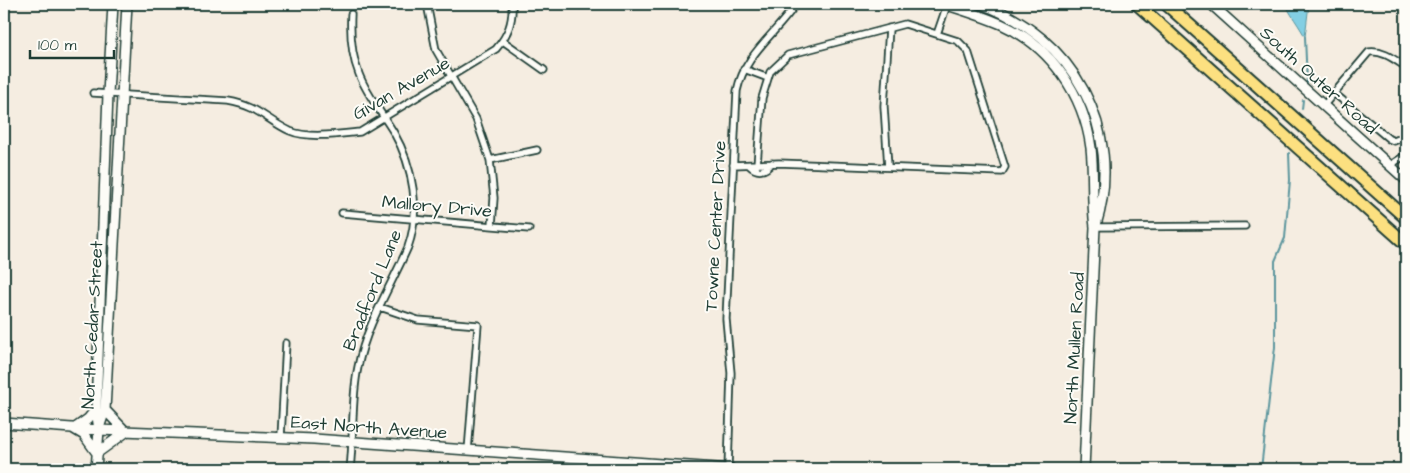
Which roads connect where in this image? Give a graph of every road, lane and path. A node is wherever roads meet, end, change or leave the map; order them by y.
1 (113, 4) edge
2 (126, 4) edge
3 (427, 4) edge
4 (512, 4) edge
5 (796, 4) edge
6 (946, 4) edge
7 (981, 4) edge
8 (1137, 4) edge
9 (1166, 4) edge
10 (1211, 4) edge
11 (351, 14) dead end
12 (889, 28) junction
13 (937, 34) junction
14 (503, 41) junction
15 (1406, 67) edge
16 (744, 69) junction
17 (544, 70) dead end
18 (451, 78) junction
19 (768, 78) junction
20 (1334, 92) junction
21 (93, 93) dead end
22 (108, 94) junction
23 (121, 95) junction
24 (1324, 105) junction
25 (384, 118) junction
26 (1406, 136) edge
27 (537, 150) dead end
28 (1406, 155) edge
29 (490, 160) junction
30 (772, 163) junction
31 (733, 165) junction
32 (749, 165) junction
33 (757, 165) junction
34 (888, 167) junction
35 (1392, 167) junction
36 (1406, 180) edge
37 (1340, 185) junction
38 (342, 213) dead end
39 (1406, 218) edge
40 (414, 219) junction
41 (492, 226) junction
42 (1245, 226) dead end
43 (1095, 227) junction
44 (529, 229) dead end
45 (1406, 244) edge
46 (1406, 249) edge
47 (380, 307) junction
48 (286, 343) dead end
49 (100, 410) junction
50 (4, 423) edge
51 (74, 428) junction
52 (99, 430) junction
53 (126, 432) junction
54 (281, 437) junction
55 (351, 442) junction
56 (468, 451) junction
57 (97, 453) junction
58 (586, 459) junction
59 (96, 469) edge
60 (350, 469) edge
61 (587, 469) edge
62 (729, 469) edge
63 (1084, 469) edge

1 - 22 main road, North Cedar Street
2 - 23 main road, North Cedar Street
3 - 18 street
4 - 14 street
5 - 16 street, Towne Center Drive
6 - 13 street
6 - 43 main road
7 - 43 main road
8 - 37 highway
9 - 39 highway
10 - 24 main road, South Outer Road
11 - 25 street, Bradford Lane
12 - 13 street
12 - 19 street
12 - 34 street
13 - 34 street
14 - 17 street
14 - 18 street, Givan Avenue
15 - 20 street
16 - 19 street
16 - 31 street, Towne Center Drive
18 - 25 street, Givan Avenue
18 - 29 street
19 - 33 street
20 - 24 street
20 - 26 street
21 - 22 street, Givan Avenue
22 - 23 street, Givan Avenue
22 - 49 main road, North Cedar Street
23 - 25 street, Givan Avenue
23 - 49 main road, North Cedar Street
24 - 35 main road, South Outer Road
25 - 40 street, Bradford Lane
27 - 29 street
28 - 35 street
29 - 41 street
30 - 32 street
30 - 33 street
30 - 34 street
31 - 32 street
31 - 62 street, Towne Center Drive
32 - 33 street
35 - 36 main road, South Outer Road
37 - 45 highway
37 - 46 highway
38 - 40 street, Mallory Drive
40 - 41 street, Mallory Drive
40 - 47 street, Bradford Lane
41 - 44 street, Mallory Drive
42 - 43 street
43 - 63 main road, North Mullen Road
47 - 55 street, Bradford Lane
47 - 56 street
48 - 54 street
49 - 51 main road
49 - 52 main road, North Cedar Street
49 - 53 main road
50 - 51 main road, East North Avenue
51 - 52 main road, East North Avenue
51 - 57 main road
52 - 53 main road, East North Avenue
52 - 57 main road, North Cedar Street
53 - 54 main road, East North Avenue
53 - 57 main road
54 - 55 main road, East North Avenue
55 - 56 main road, East North Avenue
55 - 60 street, Bradford Lane
56 - 58 main road, East North Avenue
57 - 59 main road, North Cedar Street
58 - 61 street
58 - 62 main road, East North Avenue

